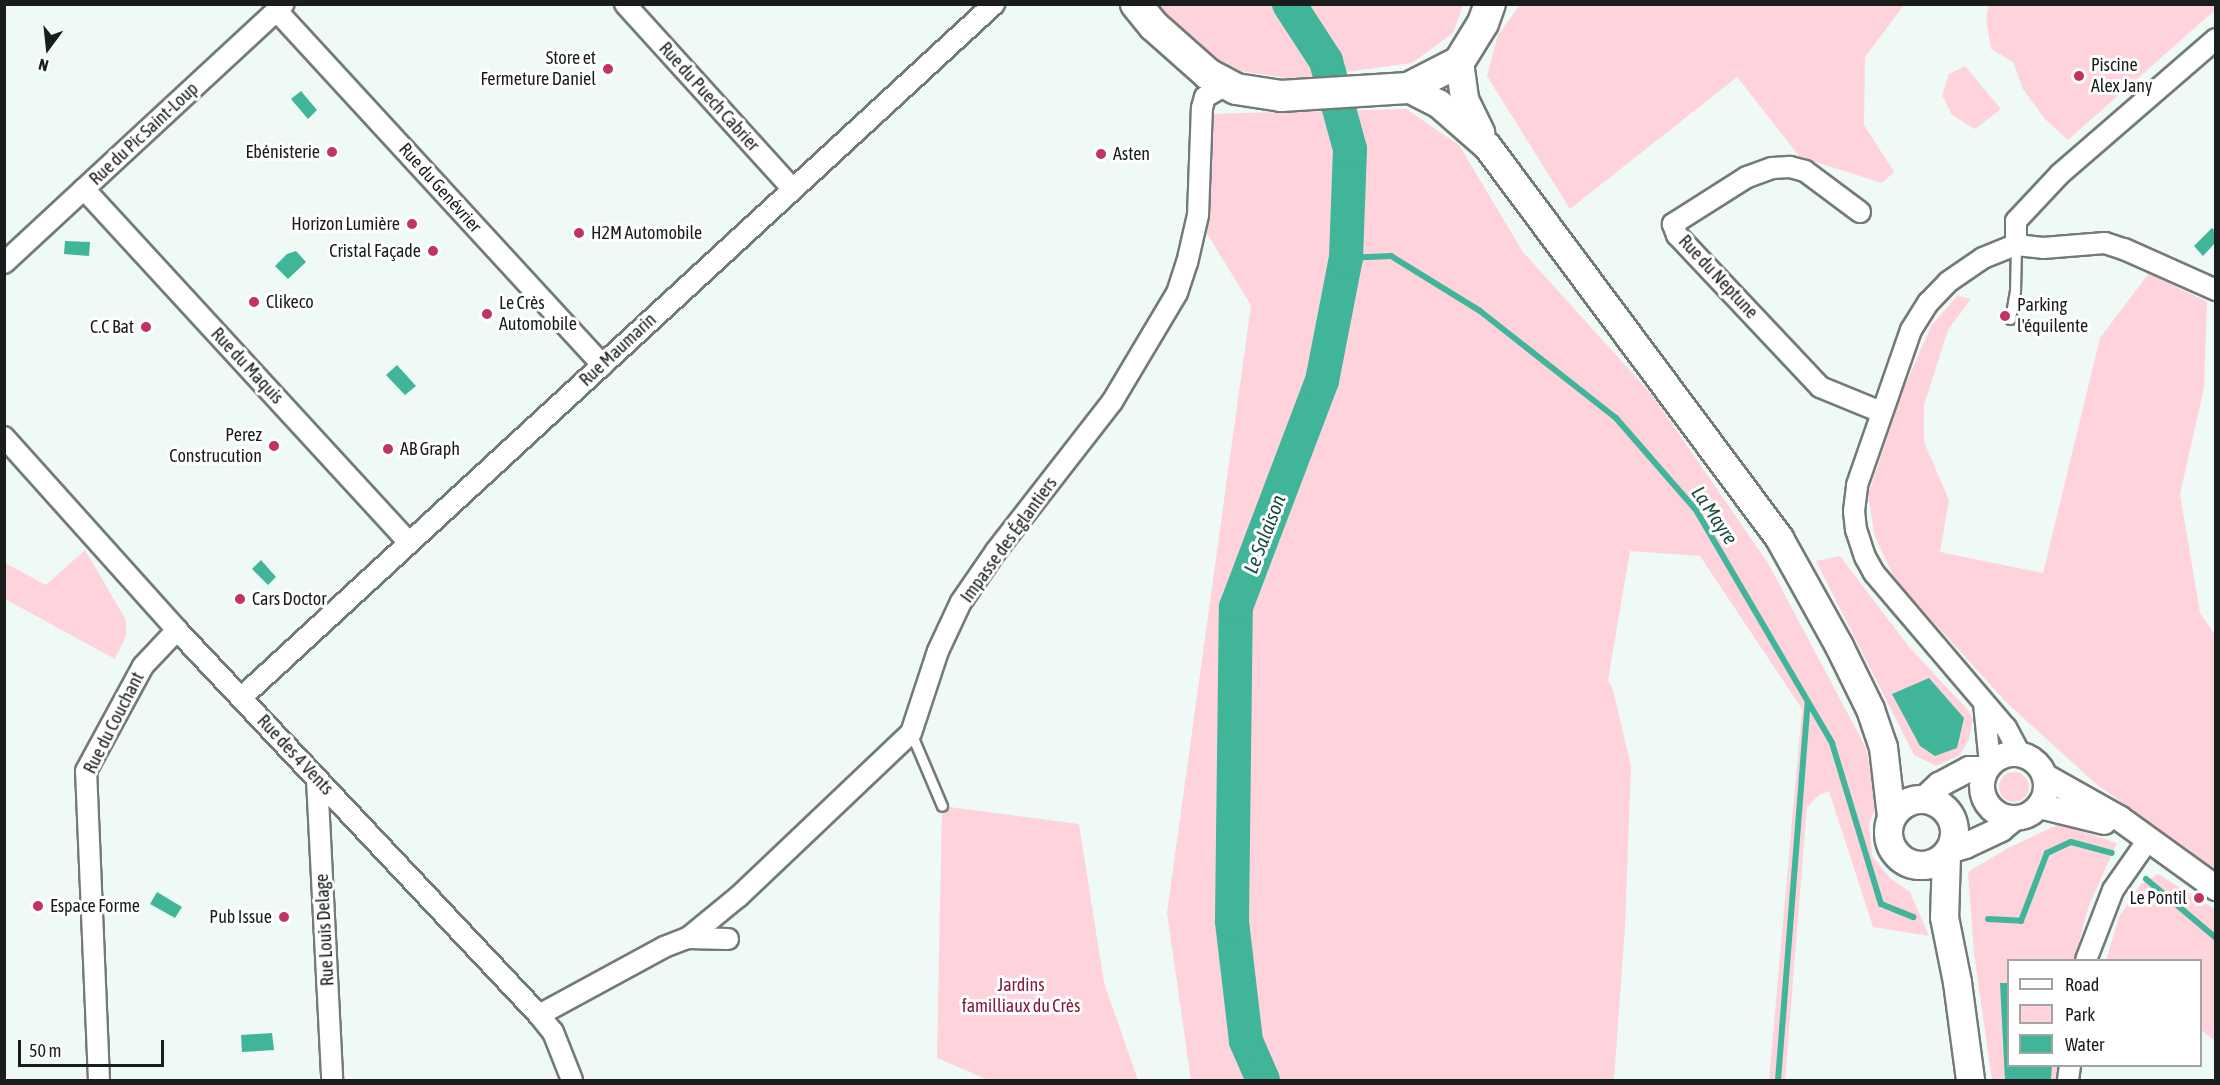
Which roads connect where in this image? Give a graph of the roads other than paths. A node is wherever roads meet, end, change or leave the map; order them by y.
1 (625, 4) edge
2 (994, 4) edge
3 (1136, 4) edge
4 (1490, 4) edge
5 (281, 8) edge
6 (2216, 39) edge
7 (1459, 62) junction
8 (1221, 83) junction
9 (1399, 89) junction
10 (1487, 146) junction
11 (84, 189) junction
12 (793, 189) junction
13 (1860, 212) dead end
14 (2016, 245) junction
15 (4, 262) edge
16 (2216, 290) edge
17 (2010, 319) dead end
18 (602, 365) junction
19 (1881, 412) junction
20 (4, 438) edge
21 (409, 542) junction
22 (177, 630) junction
23 (242, 697) junction
24 (1984, 703) junction
25 (912, 733) junction
26 (1883, 747) junction
27 (2020, 754) junction
28 (1988, 767) junction
29 (2046, 777) junction
30 (317, 778) junction
31 (1922, 798) junction
32 (942, 806) dead end
33 (2040, 806) junction
34 (1891, 816) junction
35 (2013, 819) junction
36 (2148, 840) junction
37 (1947, 853) junction
38 (1912, 864) junction
39 (2216, 888) edge
40 (1944, 917) junction
41 (688, 938) junction
42 (728, 939) dead end
43 (2086, 959) edge
44 (539, 1015) junction
45 (99, 1080) edge
46 (332, 1080) edge
47 (572, 1080) edge
48 (1970, 1080) edge

1 - 12 street, Rue du Puech Cabrier
2 - 12 street, Rue Maumarin
3 - 8 main road
4 - 7 main road
5 - 11 street, Rue du Pic Saint-Loup
5 - 18 street, Rue du Genévrier
6 - 14 street
7 - 9 main road
7 - 10 main road
8 - 9 main road
8 - 25 street, Impasse des Églantiers
9 - 10 main road
10 - 26 main road
11 - 15 street, Rue du Pic Saint-Loup
11 - 21 street, Rue du Maquis
12 - 18 street, Rue Maumarin
13 - 19 street, Rue du Neptune
14 - 16 street
14 - 17 lane
14 - 19 street
18 - 21 street, Rue Maumarin
19 - 24 street
20 - 22 street, Rue des 4 Vents
21 - 23 street, Rue Maumarin
22 - 23 street, Rue des 4 Vents
22 - 45 street, Rue du Couchant
23 - 30 street, Rue des 4 Vents
24 - 27 street
24 - 28 street
25 - 32 lane
25 - 41 street, Impasse des Églantiers
26 - 31 main road
26 - 34 main road
27 - 28 street
27 - 29 street
28 - 31 street
28 - 35 street
29 - 33 street
29 - 36 street
30 - 44 street, Rue des 4 Vents
30 - 46 street, Rue Louis Delage
31 - 34 main road
31 - 37 main road
33 - 35 street
33 - 36 street
34 - 38 main road
35 - 37 street
36 - 39 street
36 - 43 street
37 - 38 main road
37 - 40 main road
38 - 40 main road
40 - 48 main road
41 - 42 street, Impasse des Églantiers
41 - 44 street, Impasse des Églantiers
44 - 47 street, Rue des 4 Vents

